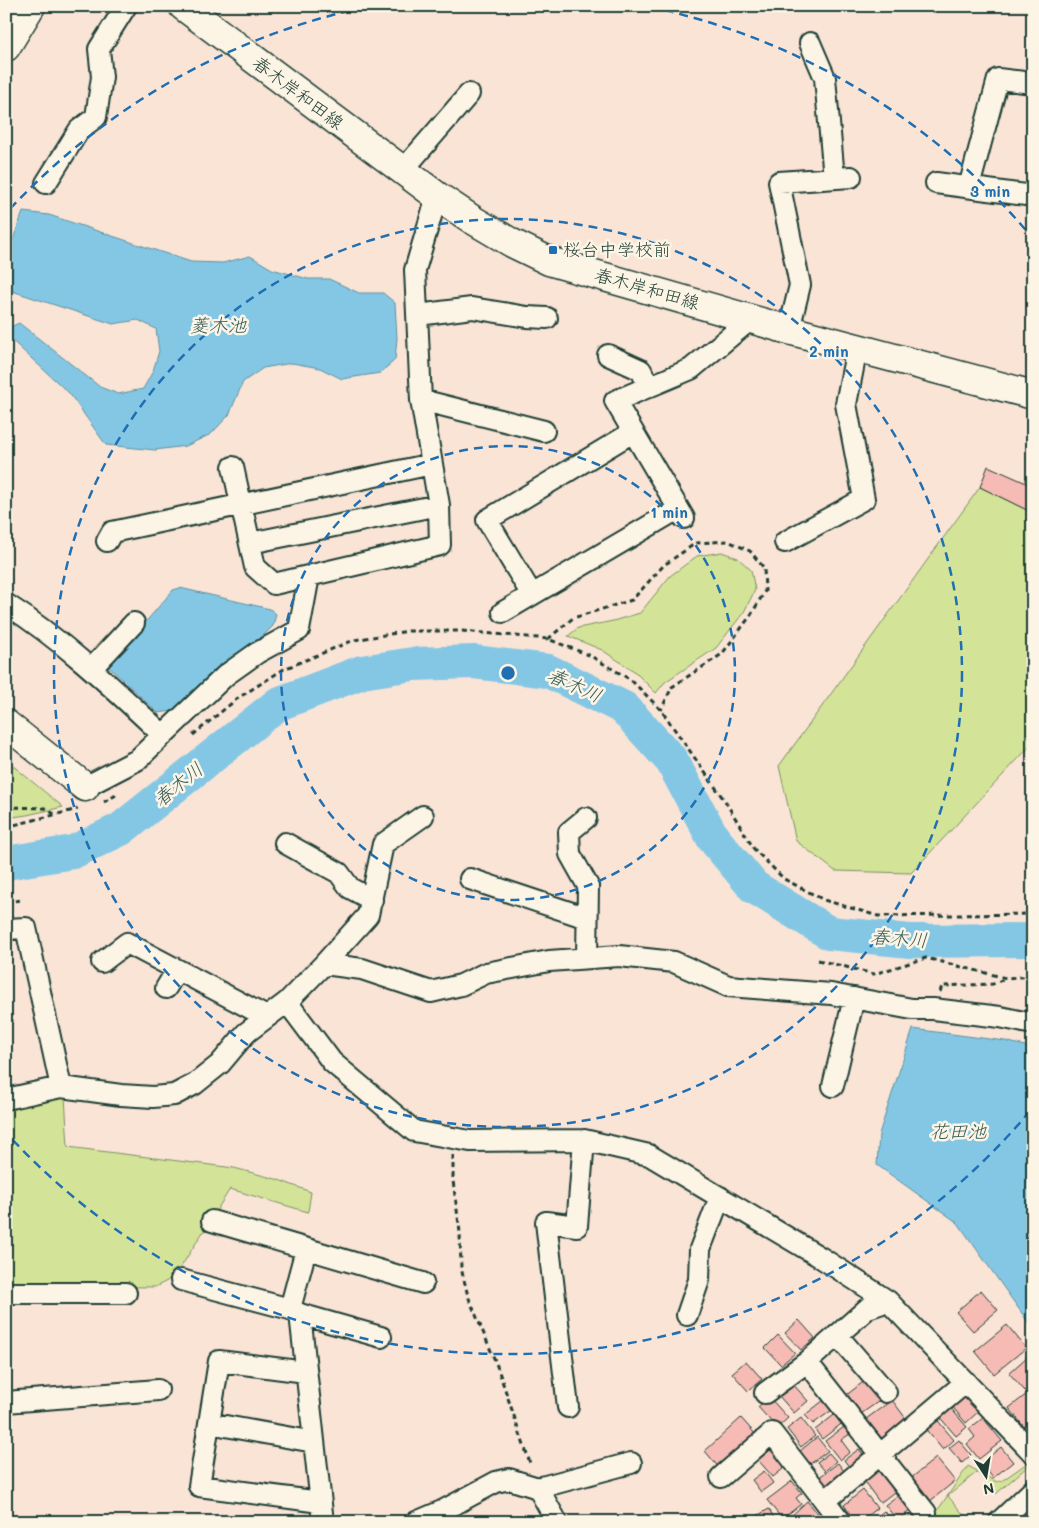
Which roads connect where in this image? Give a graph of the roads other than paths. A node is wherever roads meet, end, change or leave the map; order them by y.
1 (31, 6) edge
2 (126, 6) edge
3 (182, 6) edge
4 (810, 42) dead end
5 (6, 47) edge
6 (1033, 83) edge
7 (469, 94) dead end
8 (403, 170) junction
9 (46, 183) dead end
10 (936, 183) dead end
11 (969, 187) junction
12 (437, 196) junction
13 (1033, 196) edge
14 (418, 314) junction
15 (547, 318) dead end
16 (751, 319) junction
17 (789, 330) junction
18 (857, 348) junction
19 (608, 355) dead end
20 (649, 387) junction
21 (1033, 395) edge
22 (421, 400) junction
23 (544, 431) dead end
24 (633, 432) junction
25 (432, 464) junction
26 (233, 467) dead end
27 (241, 505) junction
28 (439, 505) junction
29 (106, 541) dead end
30 (785, 542) dead end
31 (250, 543) junction
32 (309, 576) junction
33 (532, 595) junction
34 (6, 604) edge
35 (503, 612) dead end
36 (134, 623) dead end
37 (92, 668) junction
38 (6, 724) edge
39 (163, 735) junction
40 (85, 787) joint
41 (423, 816) dead end
42 (586, 818) dead end
43 (285, 843) dead end
44 (470, 879) dead end
45 (372, 900) junction
46 (587, 918) junction
47 (6, 929) edge
48 (587, 958) junction
49 (102, 962) dead end
50 (324, 964) junction
51 (177, 970) junction
52 (166, 988) dead end
53 (854, 998) junction
54 (287, 1002) junction
55 (267, 1017) junction
56 (1033, 1024) edge
57 (834, 1086) dead end
58 (61, 1087) junction
59 (6, 1099) edge
60 (584, 1140) junction
61 (720, 1197) junction
62 (212, 1221) dead end
63 (306, 1249) junction
64 (181, 1280) dead end
65 (423, 1283) dead end
66 (6, 1293) edge
67 (126, 1293) dead end
68 (888, 1301) junction
69 (295, 1312) junction
70 (687, 1315) dead end
71 (837, 1335) junction
72 (381, 1337) dead end
73 (807, 1362) junction
74 (306, 1372) junction
75 (966, 1382) junction
76 (158, 1390) dead end
77 (765, 1392) dead end
78 (886, 1392) dead end
79 (6, 1402) edge
80 (568, 1407) dead end
81 (210, 1423) junction
82 (314, 1442) junction
83 (1033, 1453) edge
84 (880, 1455) junction
85 (631, 1462) dead end
86 (721, 1477) dead end
87 (538, 1488) junction
88 (1033, 1490) edge
89 (825, 1501) junction
90 (322, 1512) edge
91 (926, 1513) dead end
92 (416, 1522) edge
93 (557, 1522) edge
94 (841, 1522) edge
95 (999, 1522) edge

1 - 5 main road
2 - 9 street
3 - 8 main road, 春木岸和田線
4 - 17 street
6 - 11 street
7 - 8 street
8 - 12 main road, 春木岸和田線
10 - 11 street
11 - 13 street
12 - 14 street
12 - 16 main road, 春木岸和田線
14 - 15 street
14 - 22 street
16 - 17 main road, 春木岸和田線
16 - 20 street
17 - 18 main road, 春木岸和田線
18 - 21 main road, 春木岸和田線
18 - 30 street
19 - 20 street
20 - 24 street
22 - 23 street
22 - 25 street
24 - 33 street
24 - 33 street
25 - 27 street
25 - 28 street
26 - 27 street
27 - 29 street
27 - 31 street
28 - 31 street
28 - 32 street
31 - 32 street
32 - 39 street
33 - 35 street
34 - 37 street
36 - 37 street
37 - 39 street
38 - 40 main road
39 - 40 street
41 - 45 street
42 - 46 street
43 - 45 street
44 - 46 street
45 - 50 street
46 - 48 street
47 - 58 street
48 - 50 street
48 - 53 street
49 - 51 street
50 - 54 street
51 - 52 street
51 - 55 street
53 - 56 street
53 - 57 street
54 - 55 street
54 - 60 street
55 - 58 street
58 - 59 street
60 - 61 street
60 - 80 street
61 - 68 street
61 - 70 street
62 - 63 street
63 - 65 street
63 - 69 street
64 - 69 street
66 - 67 street
68 - 71 street
68 - 75 street
69 - 72 street
69 - 74 street
71 - 73 street
71 - 78 street
73 - 77 street
73 - 84 street
74 - 81 street
74 - 82 street
75 - 83 street
75 - 84 street
76 - 79 street
81 - 82 street
81 - 90 street
82 - 90 street
84 - 89 street
84 - 91 street
85 - 87 street
86 - 89 street
87 - 92 street
87 - 93 street
88 - 95 street
89 - 94 street

